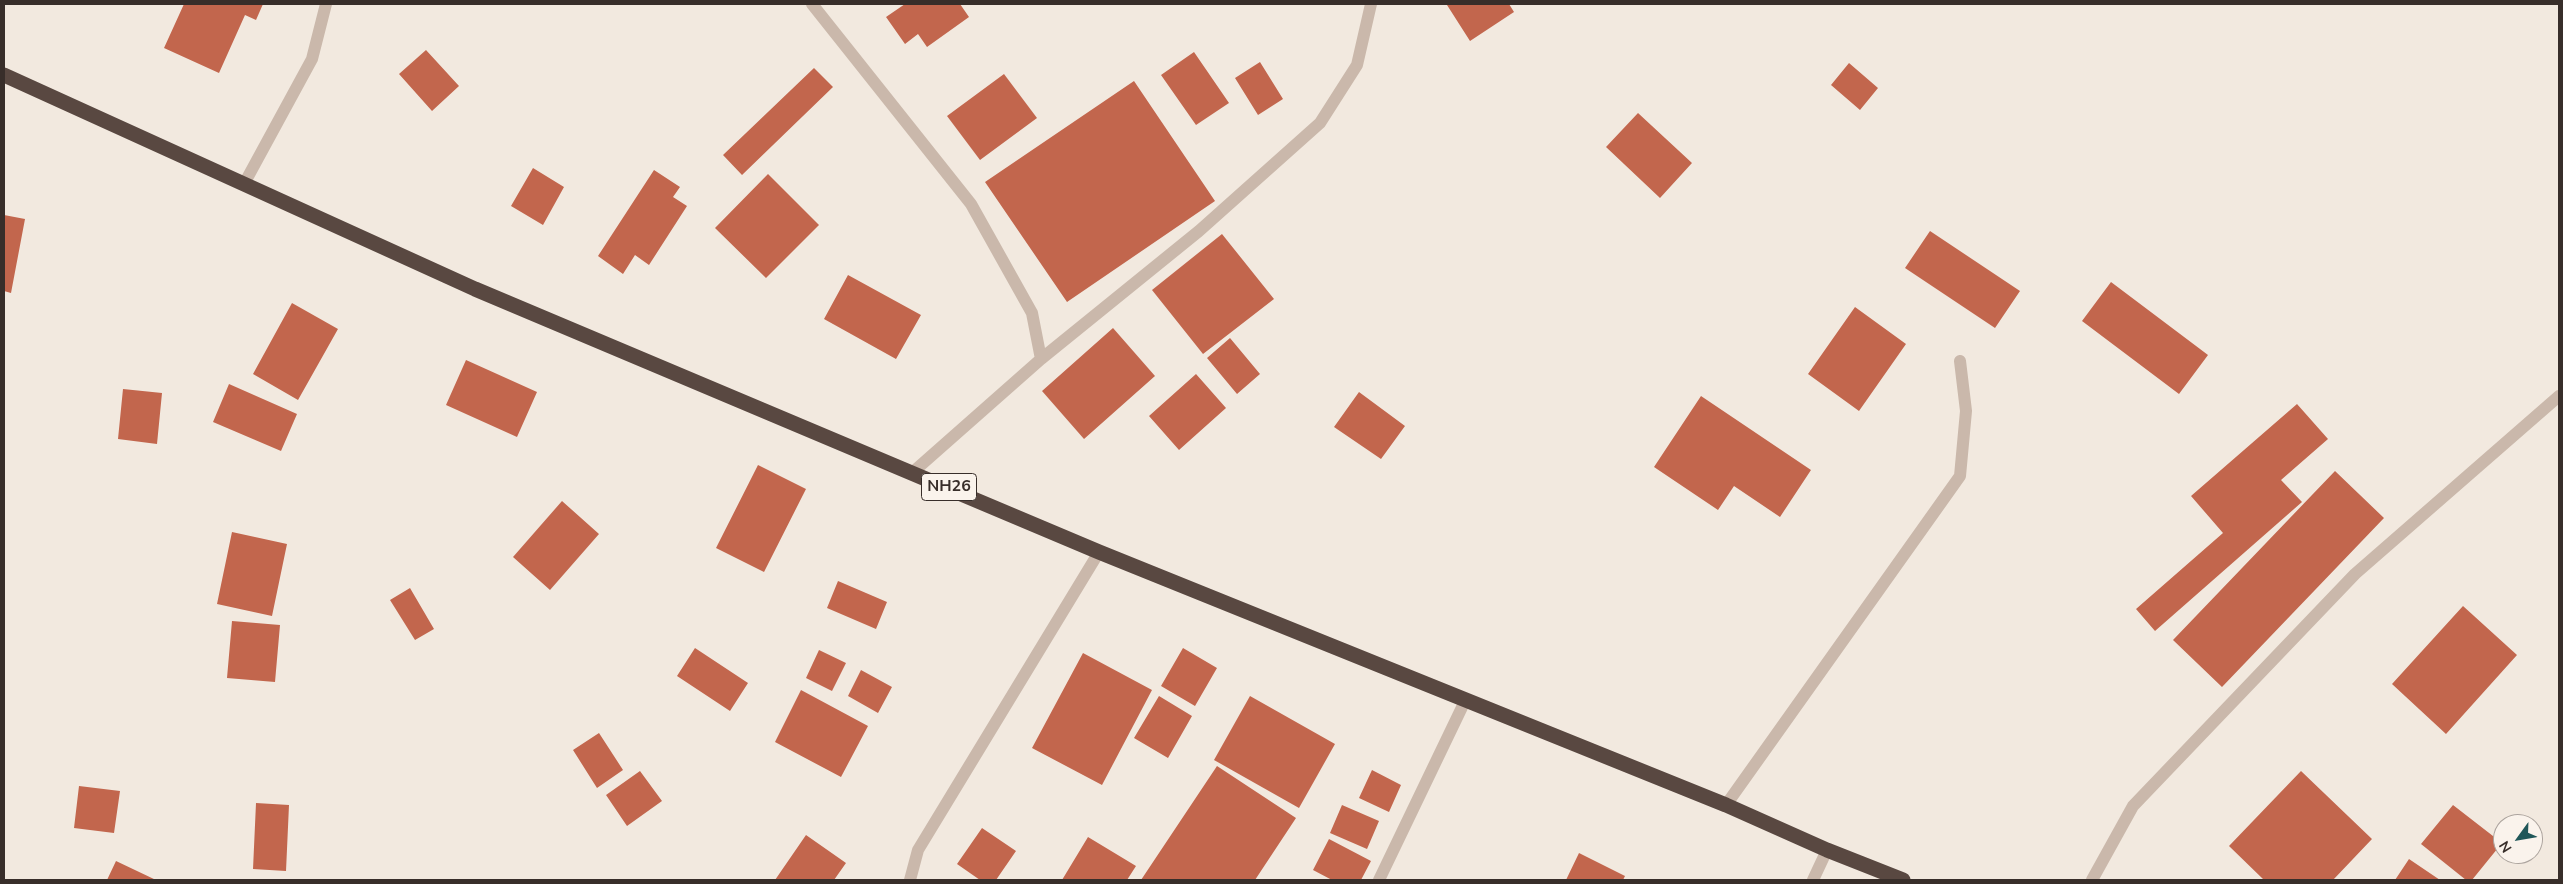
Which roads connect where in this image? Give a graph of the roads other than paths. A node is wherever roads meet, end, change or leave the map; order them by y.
1 (326, 4) edge
2 (812, 4) edge
3 (1371, 4) edge
4 (4, 75) edge
5 (244, 184) junction
6 (1041, 358) junction
7 (1960, 361) dead end
8 (2559, 396) edge
9 (913, 472) junction
10 (1099, 552) junction
11 (1465, 701) junction
12 (1726, 805) junction
13 (1827, 850) junction
14 (910, 880) edge
15 (1379, 880) edge
16 (1813, 880) edge
17 (1903, 880) edge
18 (2092, 880) edge

1 - 5 street
2 - 6 street
3 - 6 street
4 - 5 highway, NH26
5 - 9 highway, NH26
6 - 9 street
7 - 12 street
8 - 18 street
9 - 10 highway, NH26
10 - 11 highway, NH26
10 - 14 street
11 - 12 highway, NH26
11 - 15 street
12 - 13 highway, NH26
13 - 16 street
13 - 17 highway, NH26

